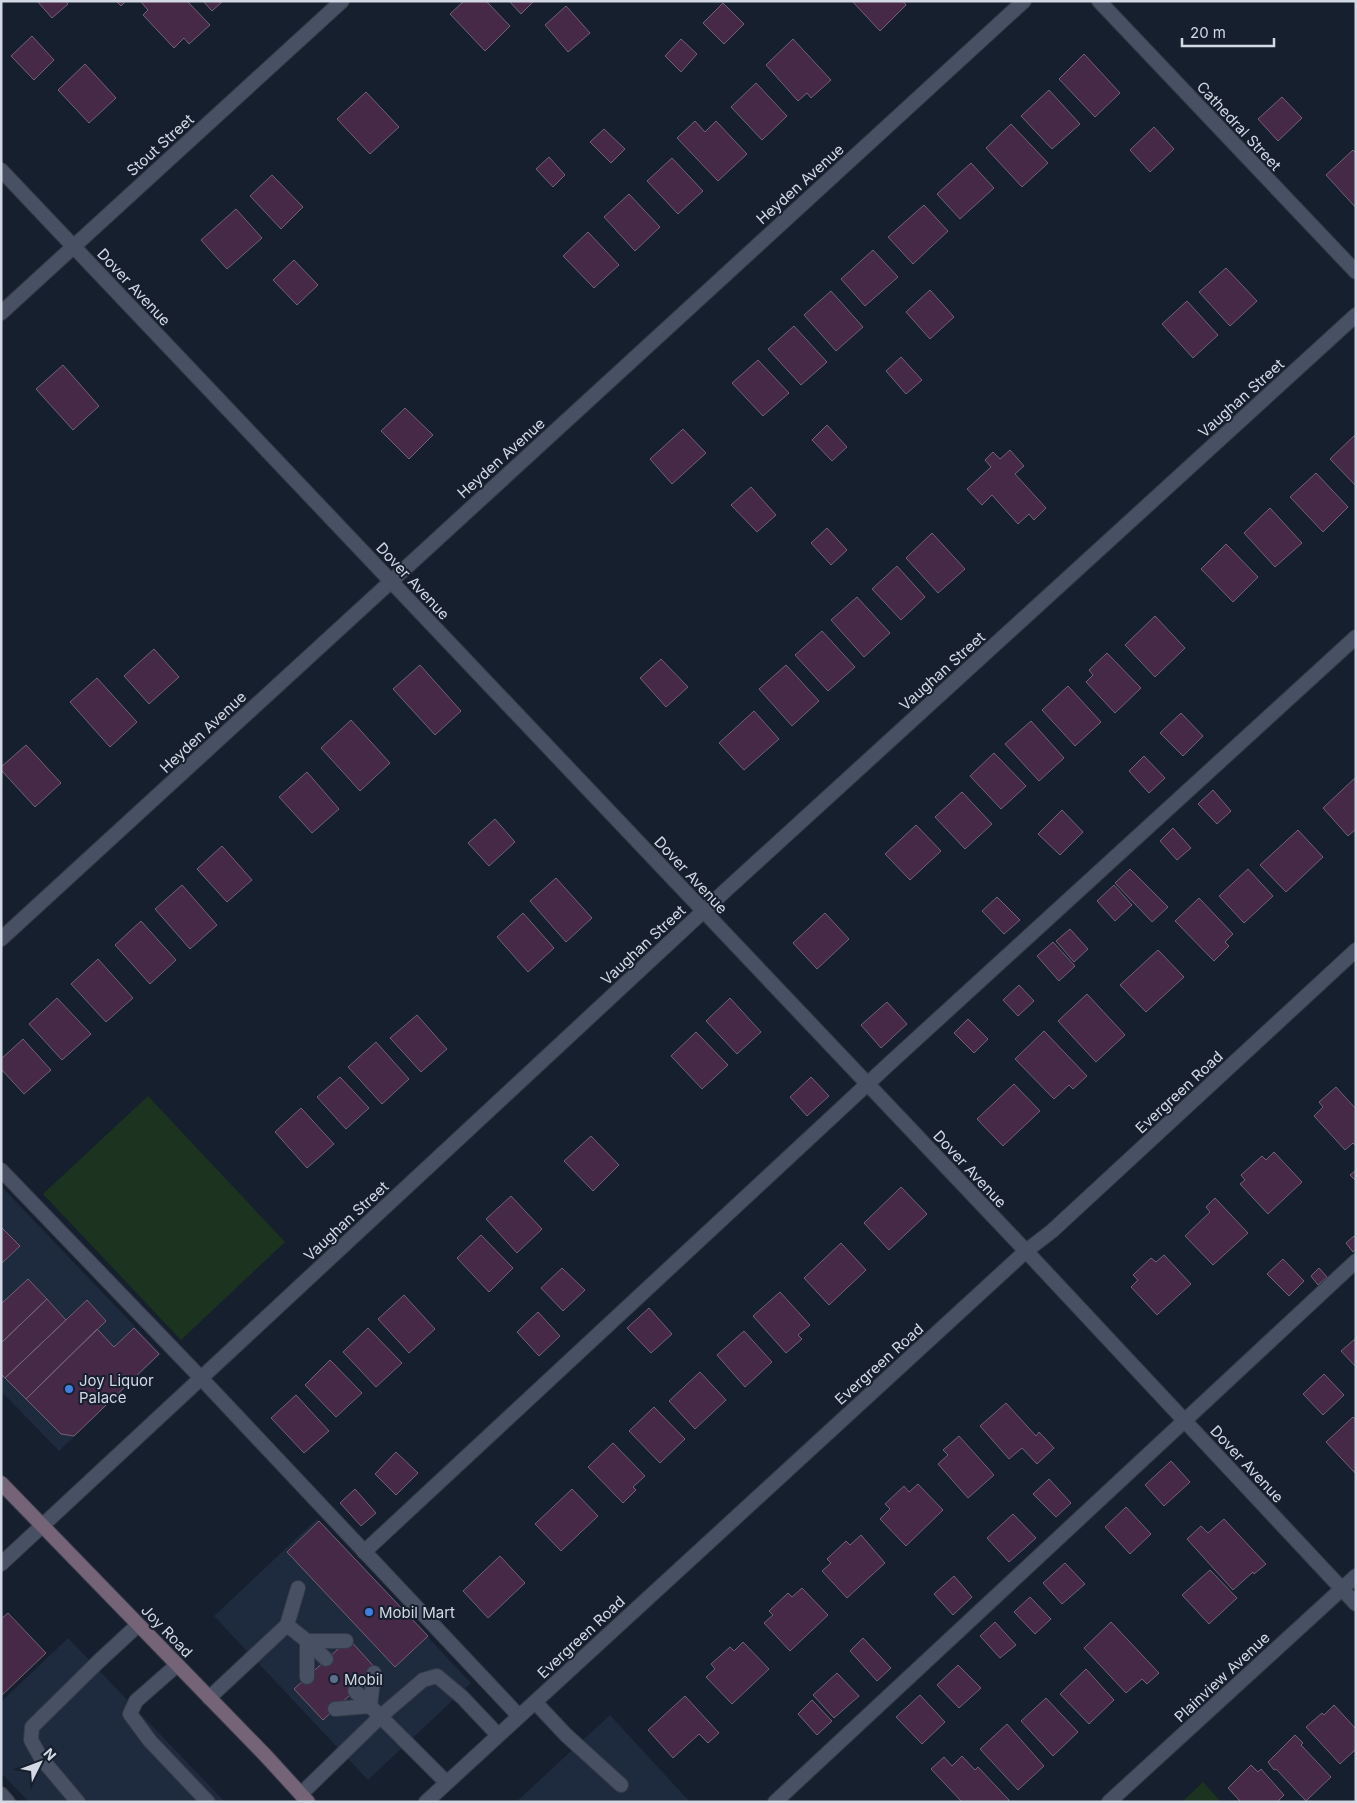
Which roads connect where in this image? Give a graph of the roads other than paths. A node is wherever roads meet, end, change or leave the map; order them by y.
1 (342, 1) edge
2 (1024, 1) edge
3 (1099, 1) edge
4 (1, 170) edge
5 (74, 246) junction
6 (1356, 272) edge
7 (1, 313) edge
8 (1356, 315) edge
9 (391, 581) junction
10 (1356, 637) edge
11 (704, 911) junction
12 (1, 939) edge
13 (1356, 950) edge
14 (867, 1084) junction
15 (1, 1170) edge
16 (1026, 1251) junction
17 (1356, 1261) edge
18 (201, 1378) junction
19 (1184, 1420) junction
20 (1, 1483) edge
21 (41, 1526) junction
22 (364, 1552) junction
23 (1, 1564) edge
24 (1356, 1576) edge
25 (298, 1588) dead end
26 (1342, 1589) junction
27 (1356, 1604) edge
28 (138, 1625) junction
29 (287, 1625) junction
30 (307, 1641) junction
31 (346, 1641) dead end
32 (326, 1659) dead end
33 (177, 1665) junction
34 (374, 1673) dead end
35 (307, 1677) dead end
36 (355, 1691) dead end
37 (209, 1698) junction
38 (535, 1702) junction
39 (370, 1706) junction
40 (335, 1709) dead end
41 (381, 1716) junction
42 (519, 1716) junction
43 (498, 1735) junction
44 (446, 1782) junction
45 (621, 1785) dead end
46 (1, 1794) edge
47 (305, 1798) edge
48 (8, 1802) edge
49 (78, 1802) edge
50 (208, 1802) edge
51 (426, 1802) edge
52 (775, 1802) edge
53 (1109, 1802) edge

1 - 5 street, Stout Street
2 - 9 street, Heyden Avenue
3 - 6 street, Cathedral Street
4 - 5 street, Dover Avenue
5 - 7 street, Stout Street
5 - 9 street, Dover Avenue
8 - 11 street, Vaughan Street
9 - 11 street, Dover Avenue
9 - 12 street, Heyden Avenue
10 - 14 street
11 - 14 street, Dover Avenue
11 - 18 street, Vaughan Street
13 - 16 street, Evergreen Road
14 - 16 street, Dover Avenue
14 - 22 street
15 - 18 street
16 - 19 street, Dover Avenue
16 - 38 street, Evergreen Road
17 - 19 street
18 - 21 street, Vaughan Street
18 - 22 street
19 - 26 street, Dover Avenue
19 - 52 street
20 - 21 main road, Joy Road
21 - 23 street, Vaughan Street
21 - 28 main road, Joy Road
22 - 42 street
24 - 26 street, Plainview Avenue
25 - 29 street
26 - 27 street, Dover Avenue
26 - 53 street, Plainview Avenue
28 - 33 main road, Joy Road
28 - 49 street
29 - 30 street
29 - 37 street
30 - 31 street
30 - 32 street
30 - 35 street
33 - 37 main road, Joy Road
33 - 50 street
34 - 39 street
36 - 39 street
37 - 47 main road, Joy Road
38 - 42 street, Evergreen Road
38 - 45 street
39 - 40 street
39 - 41 street
41 - 43 street
41 - 44 street
41 - 47 street
42 - 43 street, Evergreen Road
43 - 44 street, Evergreen Road
44 - 51 street, Evergreen Road
46 - 48 street

